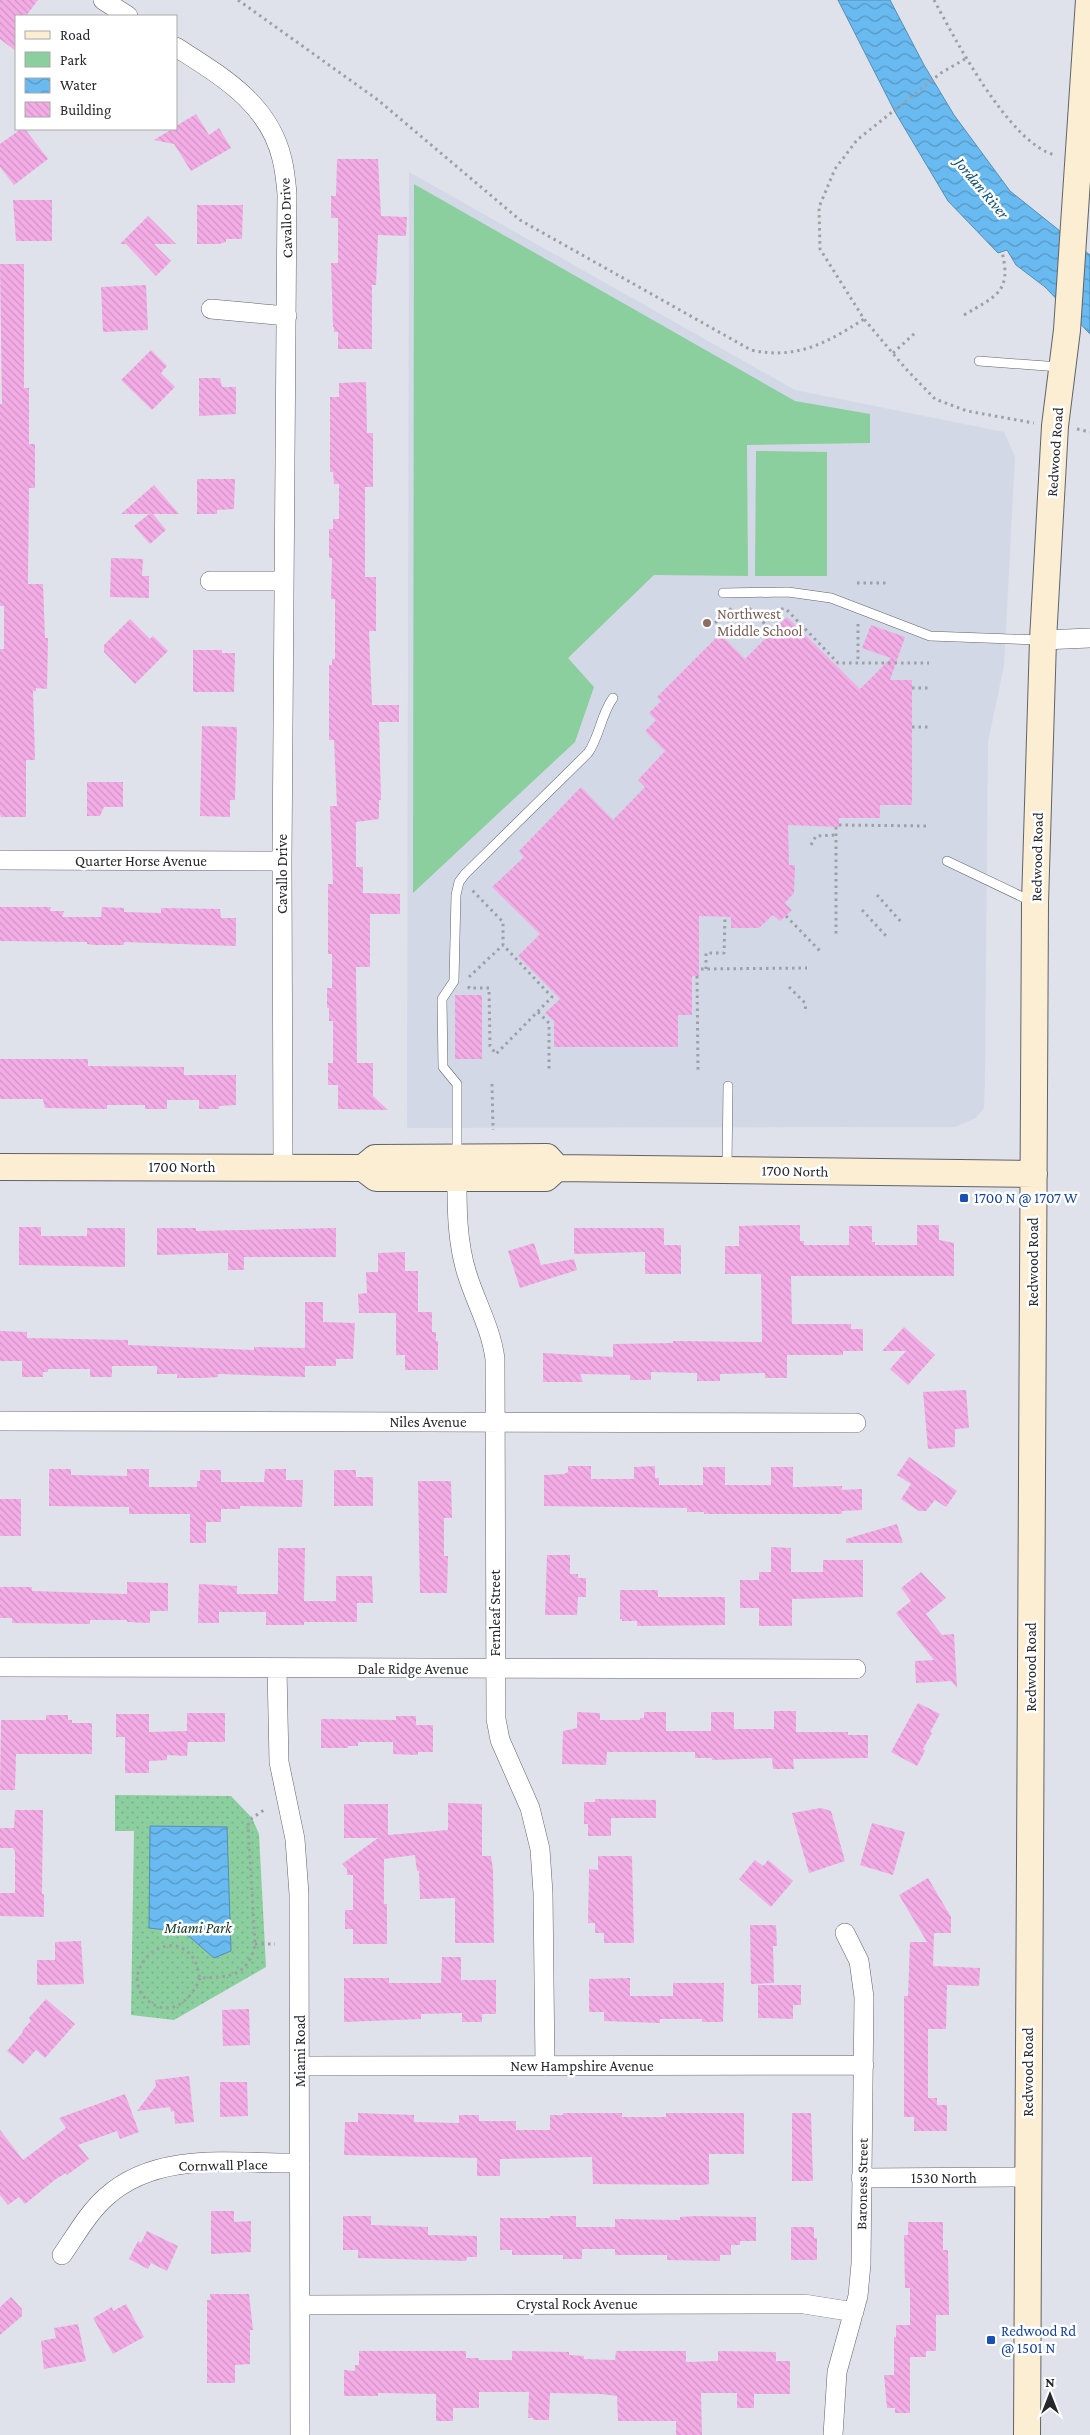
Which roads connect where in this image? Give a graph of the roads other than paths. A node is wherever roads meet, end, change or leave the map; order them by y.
1 (103, 0) edge
2 (1089, 0) edge
3 (126, 15) edge
4 (178, 48) edge
5 (211, 309) dead end
6 (287, 316) junction
7 (979, 361) dead end
8 (1062, 367) junction
9 (210, 582) dead end
10 (283, 582) junction
11 (723, 593) dead end
12 (1090, 638) edge
13 (1043, 640) junction
14 (613, 698) dead end
15 (0, 860) edge
16 (282, 861) junction
17 (948, 861) dead end
18 (1035, 903) junction
19 (728, 1086) dead end
20 (0, 1167) edge
21 (283, 1167) junction
22 (457, 1168) junction
23 (727, 1170) junction
24 (1034, 1174) junction
25 (0, 1421) edge
26 (496, 1422) junction
27 (856, 1423) dead end
28 (0, 1667) edge
29 (277, 1669) junction
30 (495, 1669) junction
31 (856, 1669) dead end
32 (845, 1933) dead end
33 (864, 2065) junction
34 (300, 2066) junction
35 (545, 2066) junction
36 (300, 2163) junction
37 (1028, 2177) junction
38 (861, 2178) junction
39 (62, 2255) dead end
40 (300, 2305) junction
41 (854, 2312) junction
42 (300, 2435) edge
43 (833, 2435) edge
44 (1027, 2435) edge

1 - 3 street
2 - 8 main road, Redwood Road
4 - 6 street, Cavallo Drive
5 - 6 street
6 - 10 street, Cavallo Drive
7 - 8 lane
8 - 13 main road, Redwood Road
9 - 10 street
10 - 16 street, Cavallo Drive
11 - 13 lane
12 - 13 street
13 - 18 main road, Redwood Road
14 - 22 lane
15 - 16 street, Quarter Horse Avenue
16 - 21 street, Cavallo Drive
17 - 18 lane
18 - 24 main road, Redwood Road
19 - 23 lane
20 - 21 main road, 1700 North
21 - 22 main road, 1700 North
22 - 23 main road, 1700 North
22 - 26 street, Fernleaf Street
23 - 24 main road, 1700 North
24 - 37 main road, Redwood Road
25 - 26 street, Niles Avenue
26 - 27 street, Niles Avenue
26 - 30 street, Fernleaf Street
28 - 29 street, Dale Ridge Avenue
29 - 30 street, Dale Ridge Avenue
29 - 34 street, Miami Road
30 - 31 street, Dale Ridge Avenue
30 - 35 street, Fernleaf Street
32 - 33 street, Baroness Street
33 - 35 street, New Hampshire Avenue
33 - 38 street, Baroness Street
34 - 35 street, New Hampshire Avenue
34 - 36 street, Miami Road
36 - 39 street, Cornwall Place
36 - 40 street, Miami Road
37 - 38 street, 1530 North
37 - 44 main road, Redwood Road
38 - 41 street, Baroness Street
40 - 41 street, Crystal Rock Avenue
40 - 42 street, Miami Road
41 - 43 street, Baroness Street

